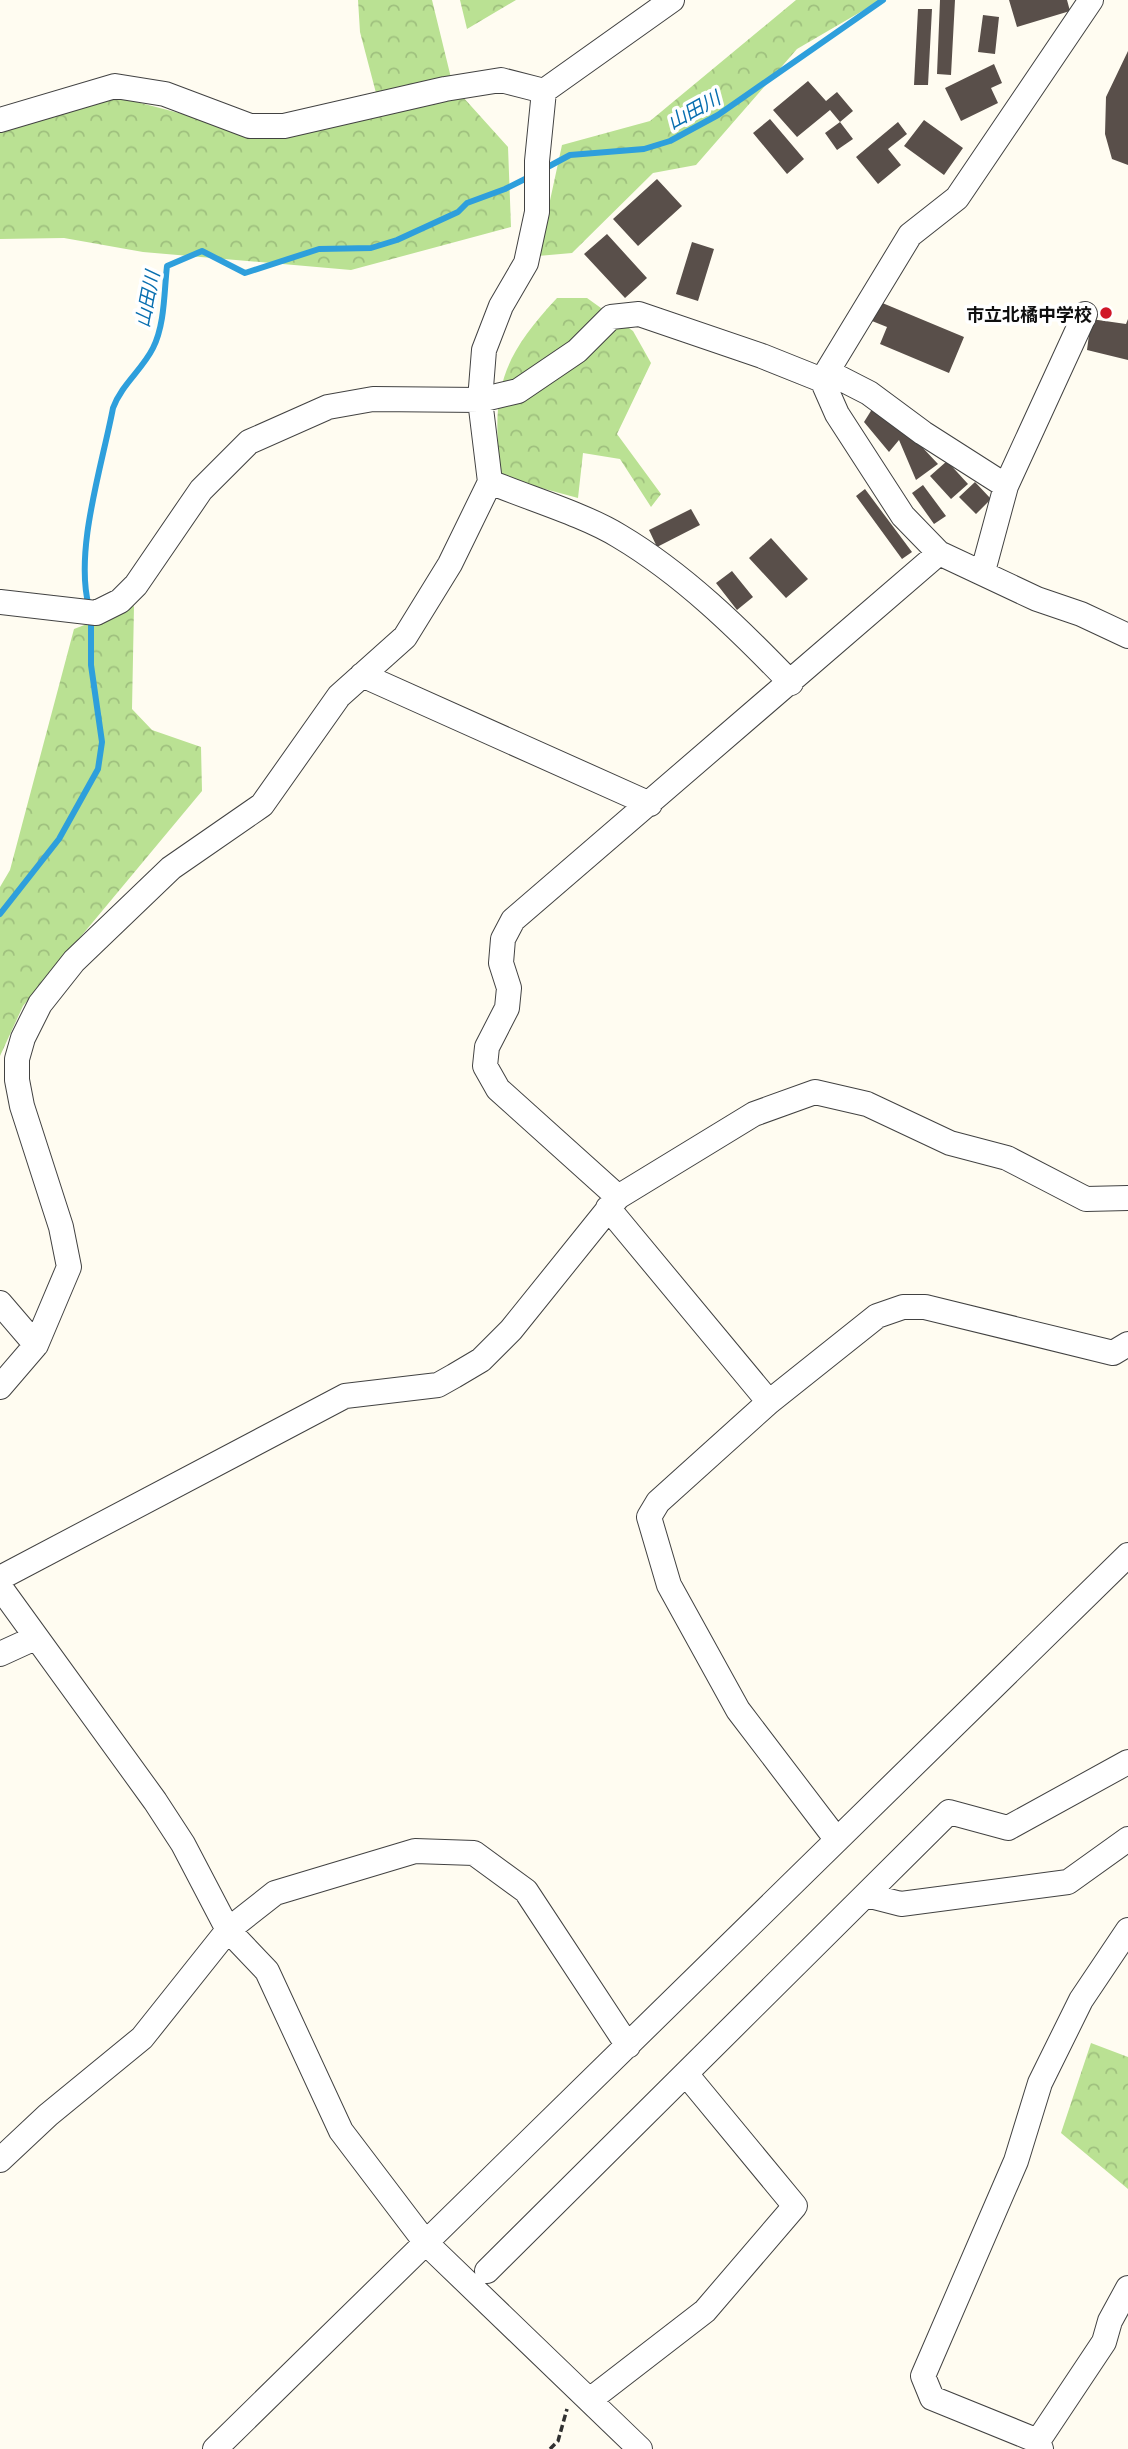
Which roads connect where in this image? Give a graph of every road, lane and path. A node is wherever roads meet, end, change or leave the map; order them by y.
1 (672, 0) edge
2 (1091, 0) edge
3 (544, 91) junction
4 (0, 120) edge
5 (1085, 314) dead end
6 (825, 376) junction
7 (480, 400) junction
8 (489, 482) junction
9 (1006, 486) junction
10 (939, 553) junction
11 (983, 571) junction
12 (0, 602) edge
13 (1128, 636) edge
14 (362, 675) junction
15 (791, 683) junction
16 (650, 804) junction
17 (1128, 1198) edge
18 (613, 1202) junction
19 (0, 1303) edge
20 (1128, 1344) edge
21 (36, 1345) junction
22 (0, 1387) edge
23 (769, 1402) junction
24 (1128, 1555) edge
25 (0, 1578) edge
26 (0, 1587) edge
27 (34, 1638) junction
28 (0, 1654) edge
29 (1128, 1762) edge
30 (1128, 1839) edge
31 (837, 1840) junction
32 (866, 1895) junction
33 (228, 1930) junction
34 (1128, 1930) edge
35 (628, 2046) junction
36 (685, 2074) junction
37 (0, 2161) edge
38 (426, 2243) junction
39 (487, 2272) dead end
40 (1128, 2287) edge
41 (583, 2391) junction
42 (1039, 2445) edge
43 (215, 2449) edge
44 (550, 2449) edge
45 (640, 2449) edge

1 - 3 street
2 - 6 street
3 - 4 street
3 - 7 street
5 - 9 street
6 - 7 street
6 - 9 street
6 - 10 street
7 - 8 street
7 - 12 street
8 - 14 street
8 - 15 street
9 - 11 street
10 - 11 street
10 - 15 street
11 - 13 street
14 - 16 street
14 - 21 street
15 - 16 street
16 - 18 street
17 - 18 street
18 - 23 street
18 - 25 street
19 - 21 street
20 - 23 street
21 - 22 street
23 - 31 street
24 - 31 street
26 - 27 street
27 - 28 street
27 - 33 street
29 - 32 street
30 - 32 street
31 - 35 street
32 - 36 street
33 - 35 street
33 - 37 street
33 - 38 street
34 - 42 street
35 - 38 street
36 - 39 street
36 - 41 street
38 - 41 street
38 - 43 street
40 - 42 street
41 - 44 path
41 - 45 street

